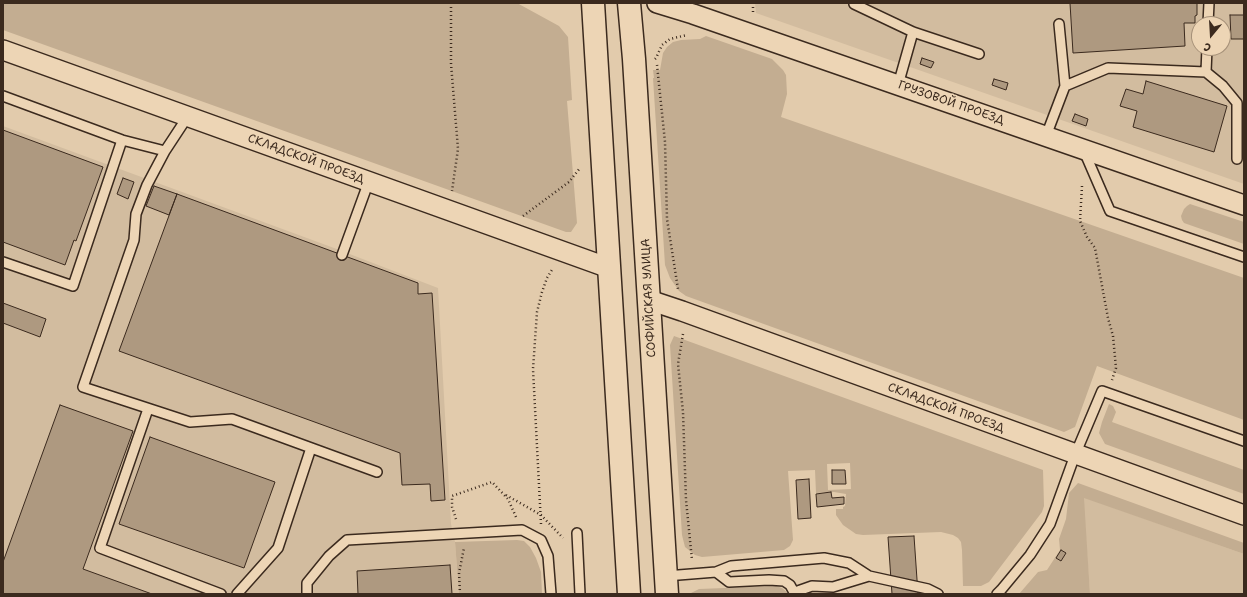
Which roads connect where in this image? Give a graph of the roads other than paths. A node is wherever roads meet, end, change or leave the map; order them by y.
1 (593, 3) edge
2 (629, 3) edge
3 (657, 3) edge
4 (1208, 3) edge
5 (854, 4) dead end
6 (1208, 16) edge
7 (1059, 24) dead end
8 (913, 32) junction
9 (3, 50) edge
10 (979, 54) dead end
11 (1207, 56) edge
12 (1206, 72) junction
13 (898, 85) junction
14 (1065, 86) junction
15 (3, 96) edge
16 (188, 116) junction
17 (1046, 136) junction
18 (122, 140) junction
19 (1084, 150) junction
20 (165, 151) junction
21 (1238, 159) dead end
22 (369, 182) junction
23 (1244, 205) edge
24 (342, 255) dead end
25 (1244, 257) edge
26 (3, 262) edge
27 (609, 268) junction
28 (649, 300) junction
29 (148, 409) junction
30 (1244, 441) edge
31 (311, 448) junction
32 (1075, 455) junction
33 (378, 472) dead end
34 (1244, 515) edge
35 (577, 533) dead end
36 (716, 572) junction
37 (869, 576) junction
38 (666, 585) edge
39 (795, 593) edge
40 (221, 594) edge
41 (237, 594) edge
42 (307, 594) edge
43 (551, 594) edge
44 (580, 594) edge
45 (629, 594) edge
46 (938, 594) edge
47 (996, 594) edge

1 - 27 main road
2 - 28 main road, СОФИЙСКАЯ УЛИЦА
3 - 13 street, ГРУЗОВОЙ ПРОЕЗД
4 - 6 lane
5 - 8 lane
7 - 14 lane
8 - 10 lane
8 - 13 lane
9 - 16 street, СКЛАДСКОЙ ПРОЕЗД
11 - 12 lane
12 - 14 lane
12 - 21 lane
13 - 17 street, ГРУЗОВОЙ ПРОЕЗД
14 - 17 lane
15 - 18 lane
16 - 20 lane
16 - 22 street, СКЛАДСКОЙ ПРОЕЗД
17 - 19 street, ГРУЗОВОЙ ПРОЕЗД
18 - 20 lane
18 - 26 lane
19 - 23 street, ГРУЗОВОЙ ПРОЕЗД
19 - 25 lane
20 - 29 lane
22 - 24 lane
22 - 27 street, СКЛАДСКОЙ ПРОЕЗД
27 - 45 main road
28 - 32 street, СКЛАДСКОЙ ПРОЕЗД
28 - 38 main road, СОФИЙСКАЯ УЛИЦА
29 - 31 lane
29 - 40 lane
30 - 32 lane
31 - 33 lane
31 - 41 lane
32 - 34 street, СКЛАДСКОЙ ПРОЕЗД
32 - 47 lane
35 - 44 lane
36 - 37 lane
36 - 38 lane
36 - 39 lane
37 - 39 lane
37 - 46 lane
42 - 43 lane

